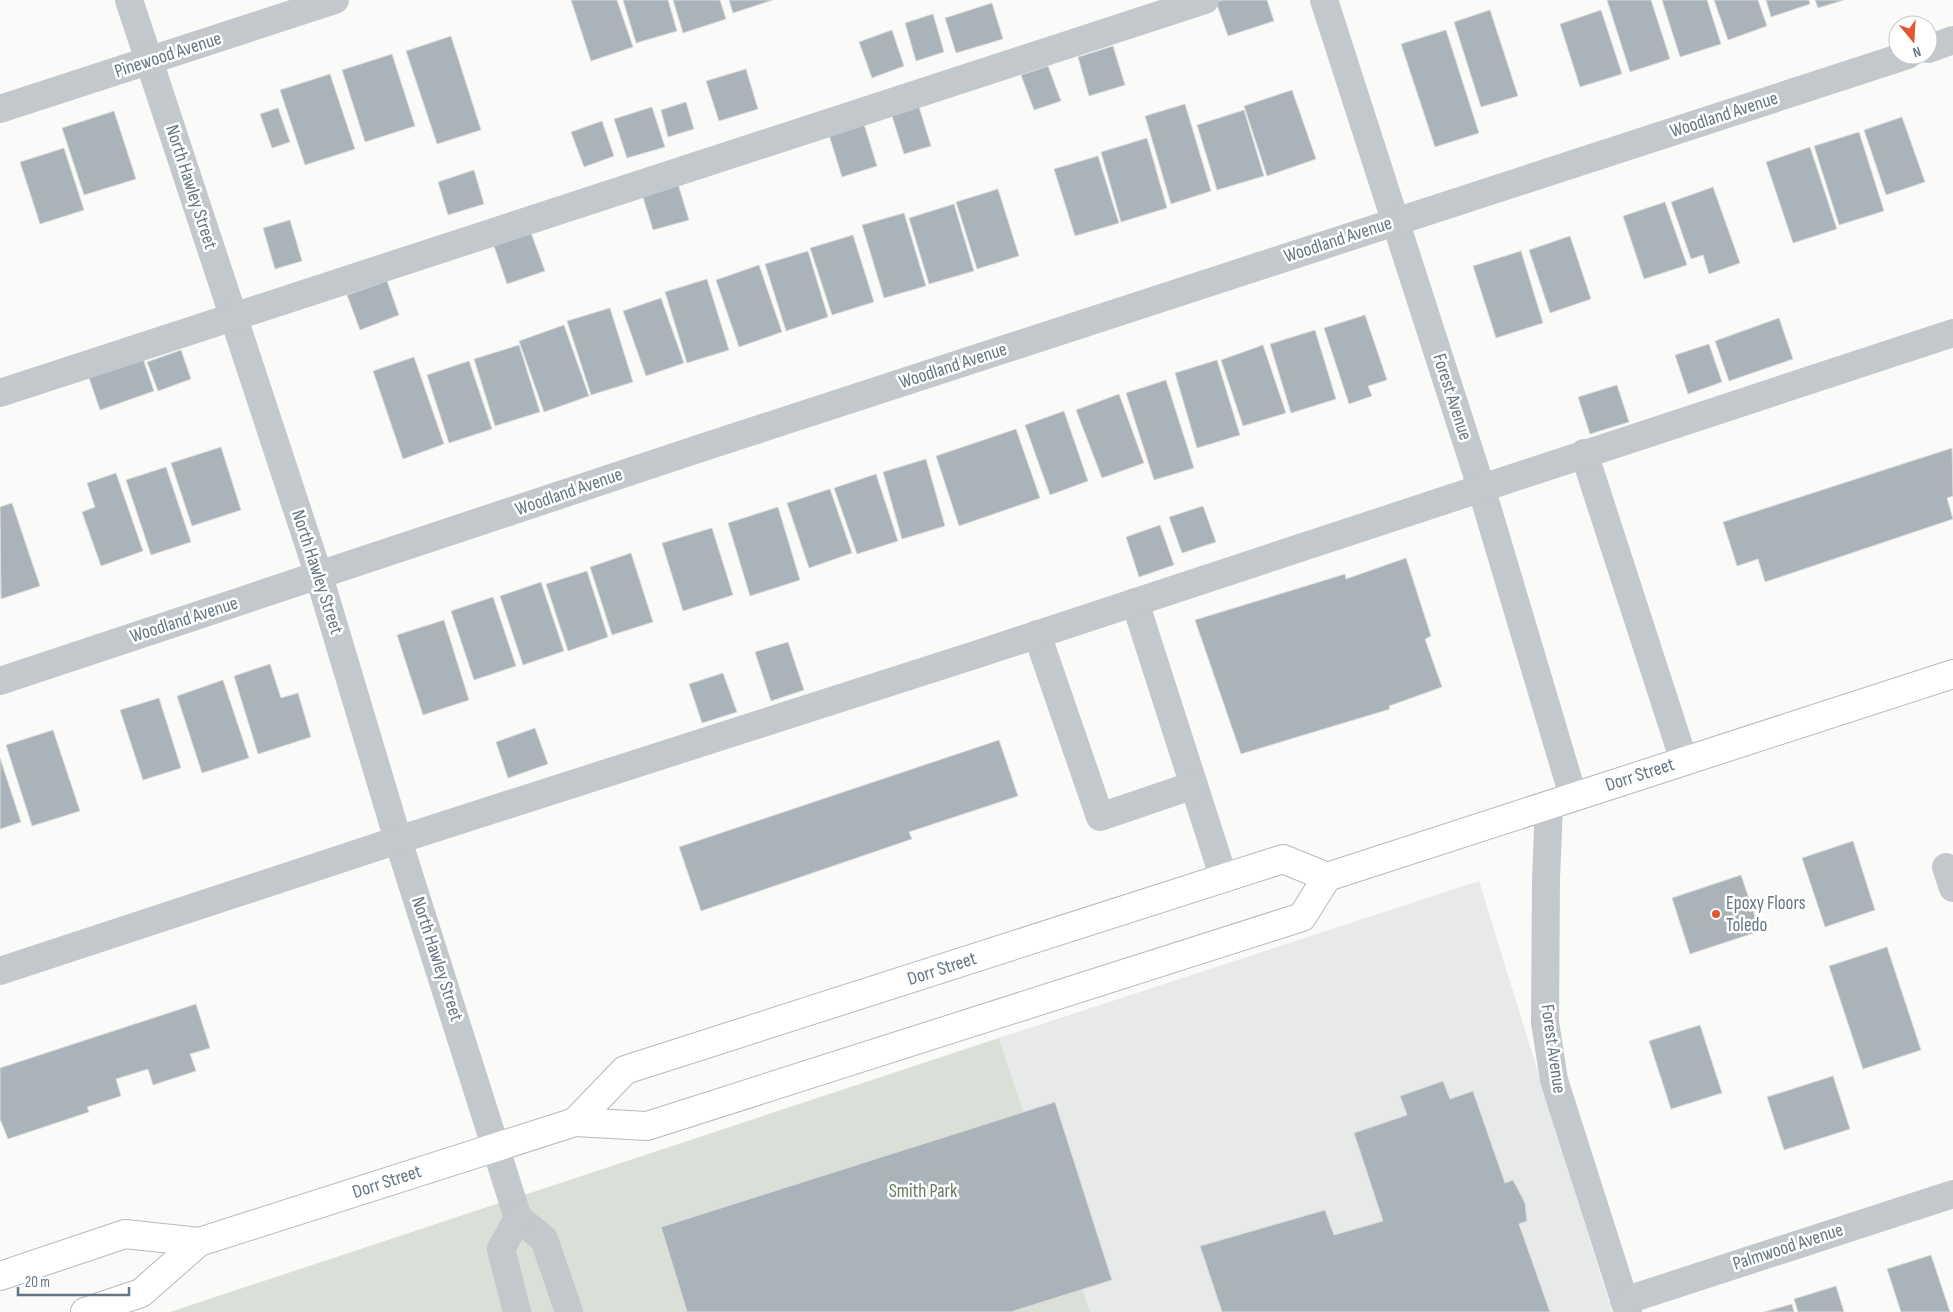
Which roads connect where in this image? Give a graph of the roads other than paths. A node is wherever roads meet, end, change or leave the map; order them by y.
1 (129, 0) edge
2 (335, 0) edge
3 (1205, 0) edge
4 (1324, 0) edge
5 (1953, 40) edge
6 (1938, 45) edge
7 (149, 61) junction
8 (1888, 62) edge
9 (0, 109) edge
10 (1396, 222) junction
11 (234, 317) junction
12 (1953, 333) edge
13 (0, 393) edge
14 (1584, 453) junction
15 (1481, 487) junction
16 (319, 576) junction
17 (1135, 602) junction
18 (1037, 634) junction
19 (1953, 674) edge
20 (0, 681) edge
21 (1684, 761) junction
22 (1194, 785) junction
23 (1561, 801) junction
24 (398, 840) junction
25 (1327, 877) junction
26 (1224, 879) junction
27 (0, 971) edge
28 (575, 1122) junction
29 (497, 1147) junction
30 (1953, 1194) edge
31 (518, 1218) junction
32 (198, 1242) junction
33 (0, 1276) edge
34 (1626, 1307) edge
35 (85, 1312) edge
36 (517, 1312) edge
37 (569, 1312) edge

1 - 7 street, North Hawley Street
2 - 7 street, Pinewood Avenue
3 - 11 street
4 - 10 street, Forest Avenue
5 - 6 street
7 - 9 street, Pinewood Avenue
7 - 11 street, North Hawley Street
8 - 10 street, Woodland Avenue
10 - 15 street, Forest Avenue
10 - 16 street, Woodland Avenue
11 - 13 street
11 - 16 street, North Hawley Street
12 - 14 street
14 - 15 street
14 - 21 street
15 - 17 street
15 - 23 street, Forest Avenue
16 - 20 street, Woodland Avenue
16 - 24 street, North Hawley Street
17 - 18 street
17 - 22 street
18 - 22 street
18 - 24 street
19 - 21 main road, Dorr Street
21 - 23 main road, Dorr Street
22 - 26 street
23 - 25 main road, Dorr Street
23 - 34 street, Forest Avenue
24 - 27 street
24 - 29 street, North Hawley Street
25 - 26 main road, Dorr Street
25 - 28 main road, Dorr Street
26 - 28 main road, Dorr Street
28 - 29 main road, Dorr Street
29 - 31 street, North Hawley Street
29 - 32 main road, Dorr Street
30 - 34 street, Palmwood Avenue
31 - 36 street
31 - 37 street
32 - 33 main road, Dorr Street
32 - 35 main road, Dorr Street

